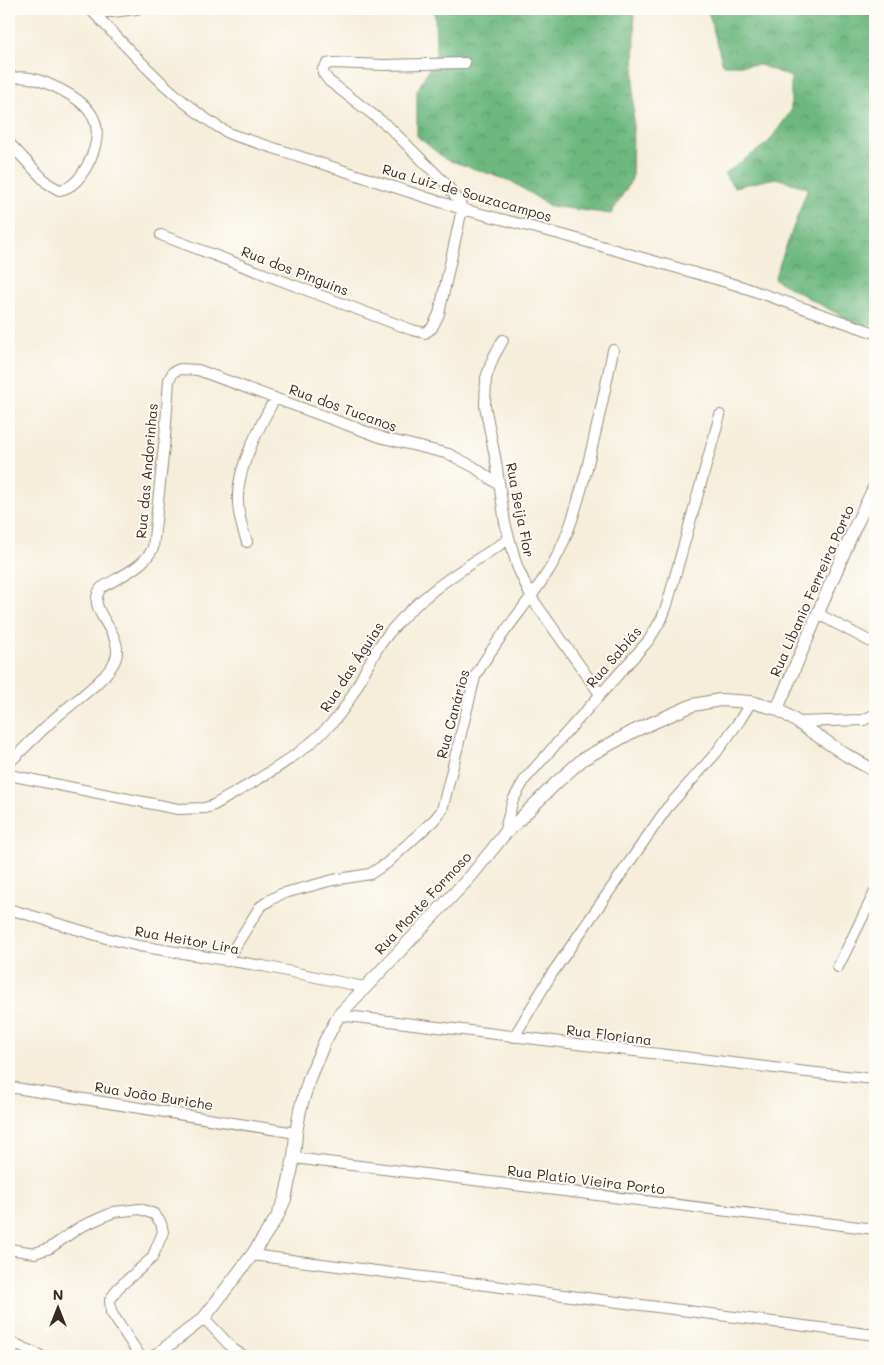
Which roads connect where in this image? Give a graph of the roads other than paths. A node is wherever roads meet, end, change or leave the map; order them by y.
1 (88, 9) edge
2 (138, 9) edge
3 (465, 63) dead end
4 (9, 79) edge
5 (9, 143) edge
6 (462, 209) junction
7 (161, 235) dead end
8 (875, 333) edge
9 (503, 340) dead end
10 (614, 350) dead end
11 (173, 372) joint
12 (275, 398) junction
13 (720, 415) dead end
14 (499, 485) junction
15 (875, 486) edge
16 (509, 538) junction
17 (247, 542) dead end
18 (531, 597) junction
19 (818, 614) junction
20 (873, 640) edge
21 (600, 694) junction
22 (751, 702) junction
23 (776, 709) junction
24 (875, 714) edge
25 (796, 722) junction
26 (9, 763) edge
27 (875, 771) edge
28 (9, 775) edge
29 (503, 836) junction
30 (875, 892) edge
31 (9, 909) edge
32 (226, 961) junction
33 (838, 967) dead end
34 (364, 987) junction
35 (339, 1015) junction
36 (514, 1037) junction
37 (875, 1079) edge
38 (9, 1087) edge
39 (296, 1132) junction
40 (294, 1158) junction
41 (875, 1229) edge
42 (9, 1249) edge
43 (252, 1256) junction
44 (204, 1318) junction
45 (875, 1335) edge
46 (9, 1342) edge
47 (41, 1356) edge
48 (140, 1356) edge
49 (155, 1356) edge
50 (244, 1356) edge

1 - 2 street
1 - 6 street, Rua Luiz de Souzacampos
3 - 6 street
4 - 5 street
6 - 7 street, Rua dos Pinguins
6 - 8 street, Rua Luiz de Souzacampos
9 - 14 street, Rua Beija Flor
10 - 18 street, Rua Canários
11 - 12 street, Rua dos Tucanos
11 - 26 street, Rua das Andorinhas
12 - 14 street, Rua dos Tucanos
12 - 17 street
13 - 21 street, Rua Sabiás
14 - 16 street, Rua Beija Flor
15 - 19 street, Rua Libanio Ferreira Porto
16 - 18 street, Rua Beija Flor
16 - 28 street, Rua das Águias
18 - 21 street, Rua Beija Flor
18 - 32 street, Rua Canários
19 - 20 street
19 - 23 street, Rua Libanio Ferreira Porto
21 - 29 street, Rua Sabiás
22 - 23 street, Rua Monte Formoso
22 - 29 street, Rua Monte Formoso
22 - 36 street
23 - 25 street, Rua Monte Formoso
24 - 25 street
25 - 27 street, Rua Monte Formoso
29 - 34 street, Rua Monte Formoso
30 - 33 street
31 - 32 street, Rua Heitor Lira
32 - 34 street, Rua Heitor Lira
34 - 35 street, Rua Monte Formoso
35 - 36 street, Rua Floriana
35 - 39 street, Rua Monte Formoso
36 - 37 street, Rua Floriana
38 - 39 street, Rua João Buriche
39 - 40 street, Rua Monte Formoso
40 - 41 street, Rua Platio Vieira Porto
40 - 43 street, Rua Monte Formoso
42 - 48 street
43 - 44 street, Rua Monte Formoso
43 - 45 street
44 - 49 street, Rua Monte Formoso
44 - 50 street
46 - 47 street

